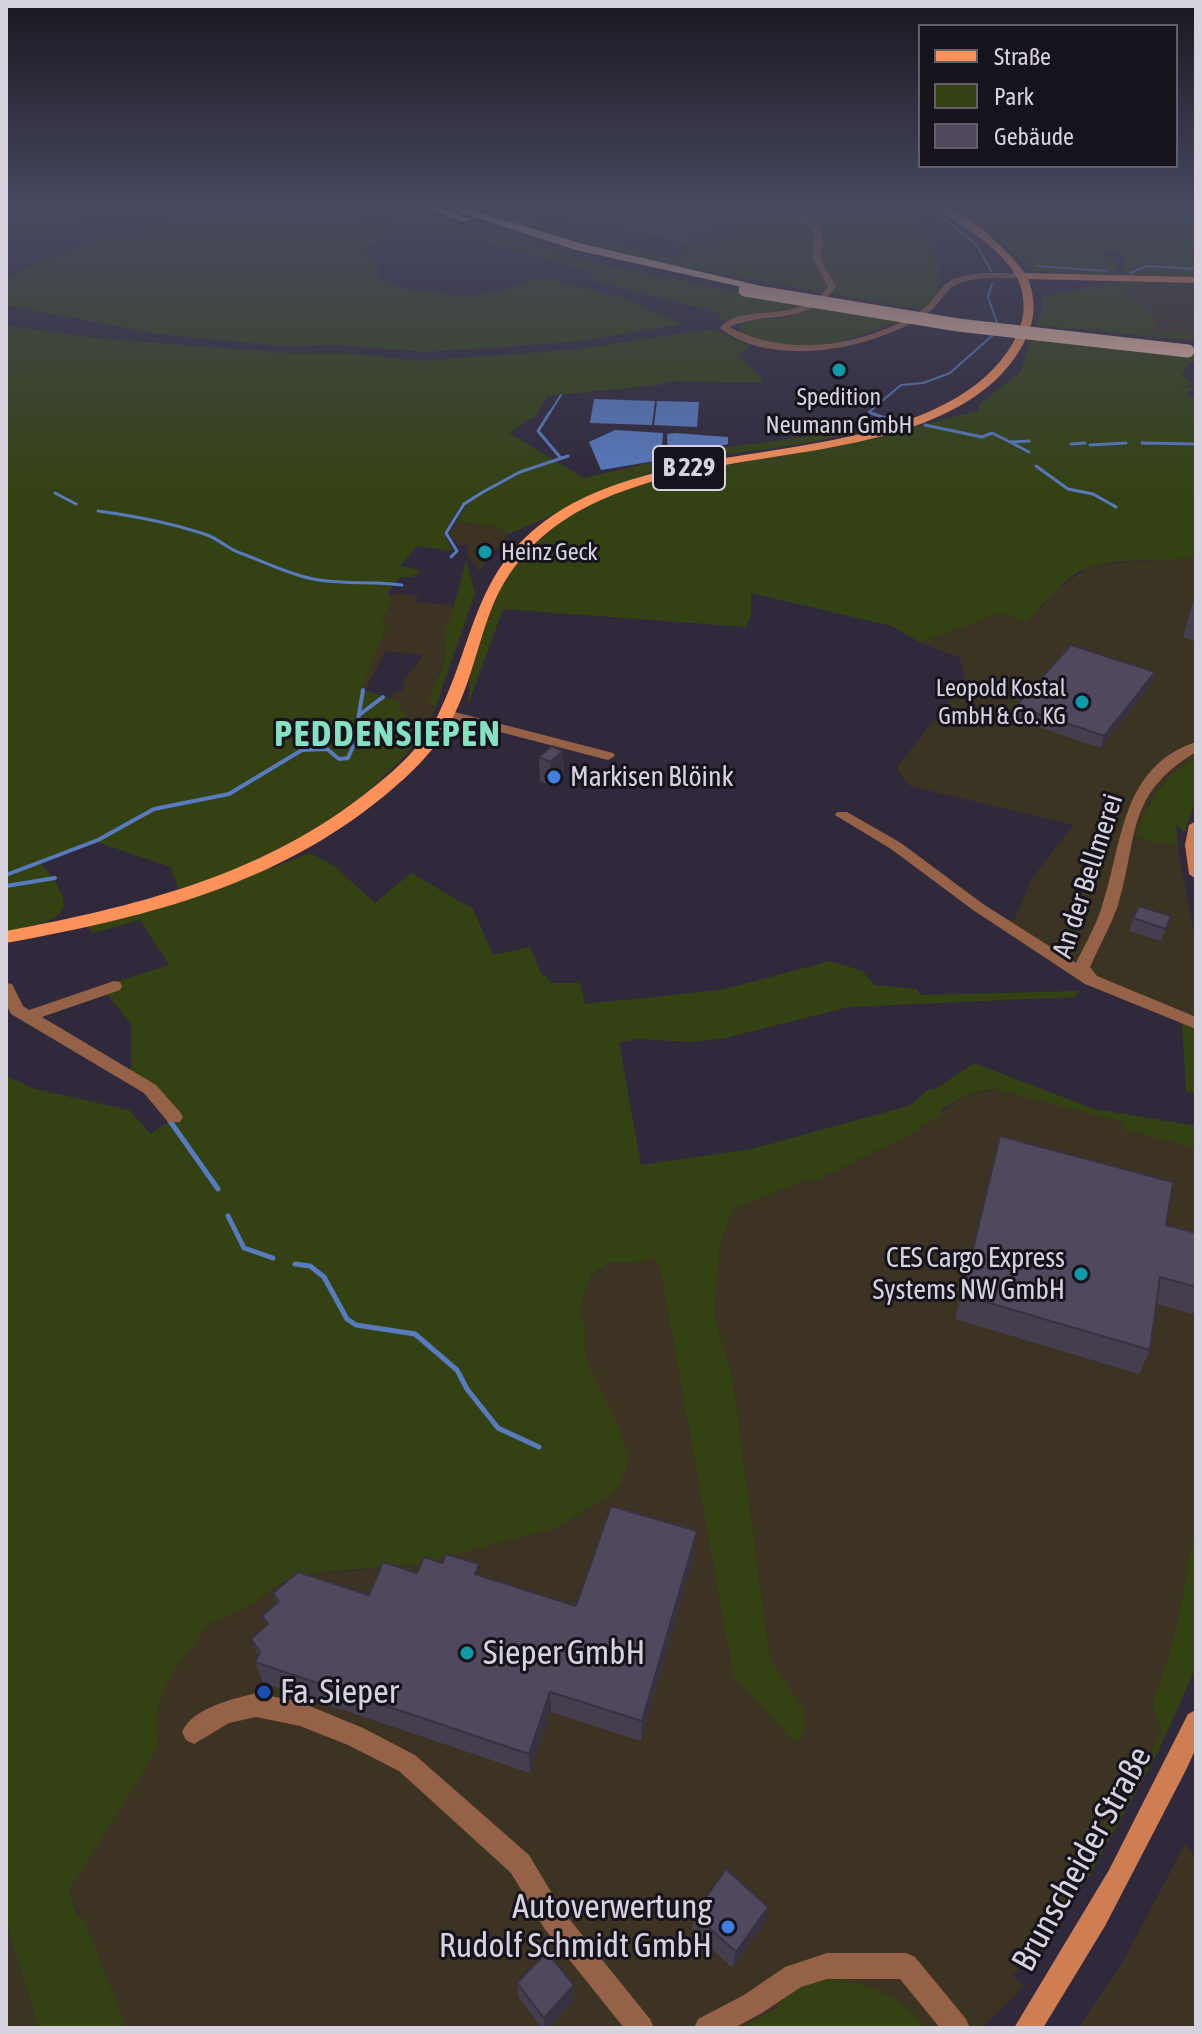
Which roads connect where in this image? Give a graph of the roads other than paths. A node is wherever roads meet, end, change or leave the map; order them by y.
1 (816, 302) edge
2 (828, 302) edge
3 (935, 302) edge
4 (1029, 302) edge
5 (1192, 348) edge
6 (447, 714) junction
7 (1196, 746) edge
8 (608, 756) dead end
9 (842, 815) dead end
10 (1196, 825) edge
11 (1196, 874) edge
12 (6, 937) edge
13 (1086, 976) junction
14 (114, 986) dead end
15 (6, 988) edge
16 (28, 1016) junction
17 (1196, 1023) edge
18 (174, 1117) dead end
19 (1196, 1722) edge
20 (194, 1732) dead end
21 (641, 2028) edge
22 (707, 2028) edge
23 (957, 2028) edge
24 (1027, 2028) edge

1 - 3 street
2 - 5 highway, bridge
4 - 6 main road, B 229
6 - 8 street
6 - 12 main road, B 229
7 - 13 street, An der Bellmerei
9 - 13 street, An der Bellmerei
10 - 11 main road
13 - 17 street
14 - 16 street
15 - 16 street
16 - 18 street
19 - 24 main road, Brunscheider Straße
20 - 21 street
22 - 23 street

